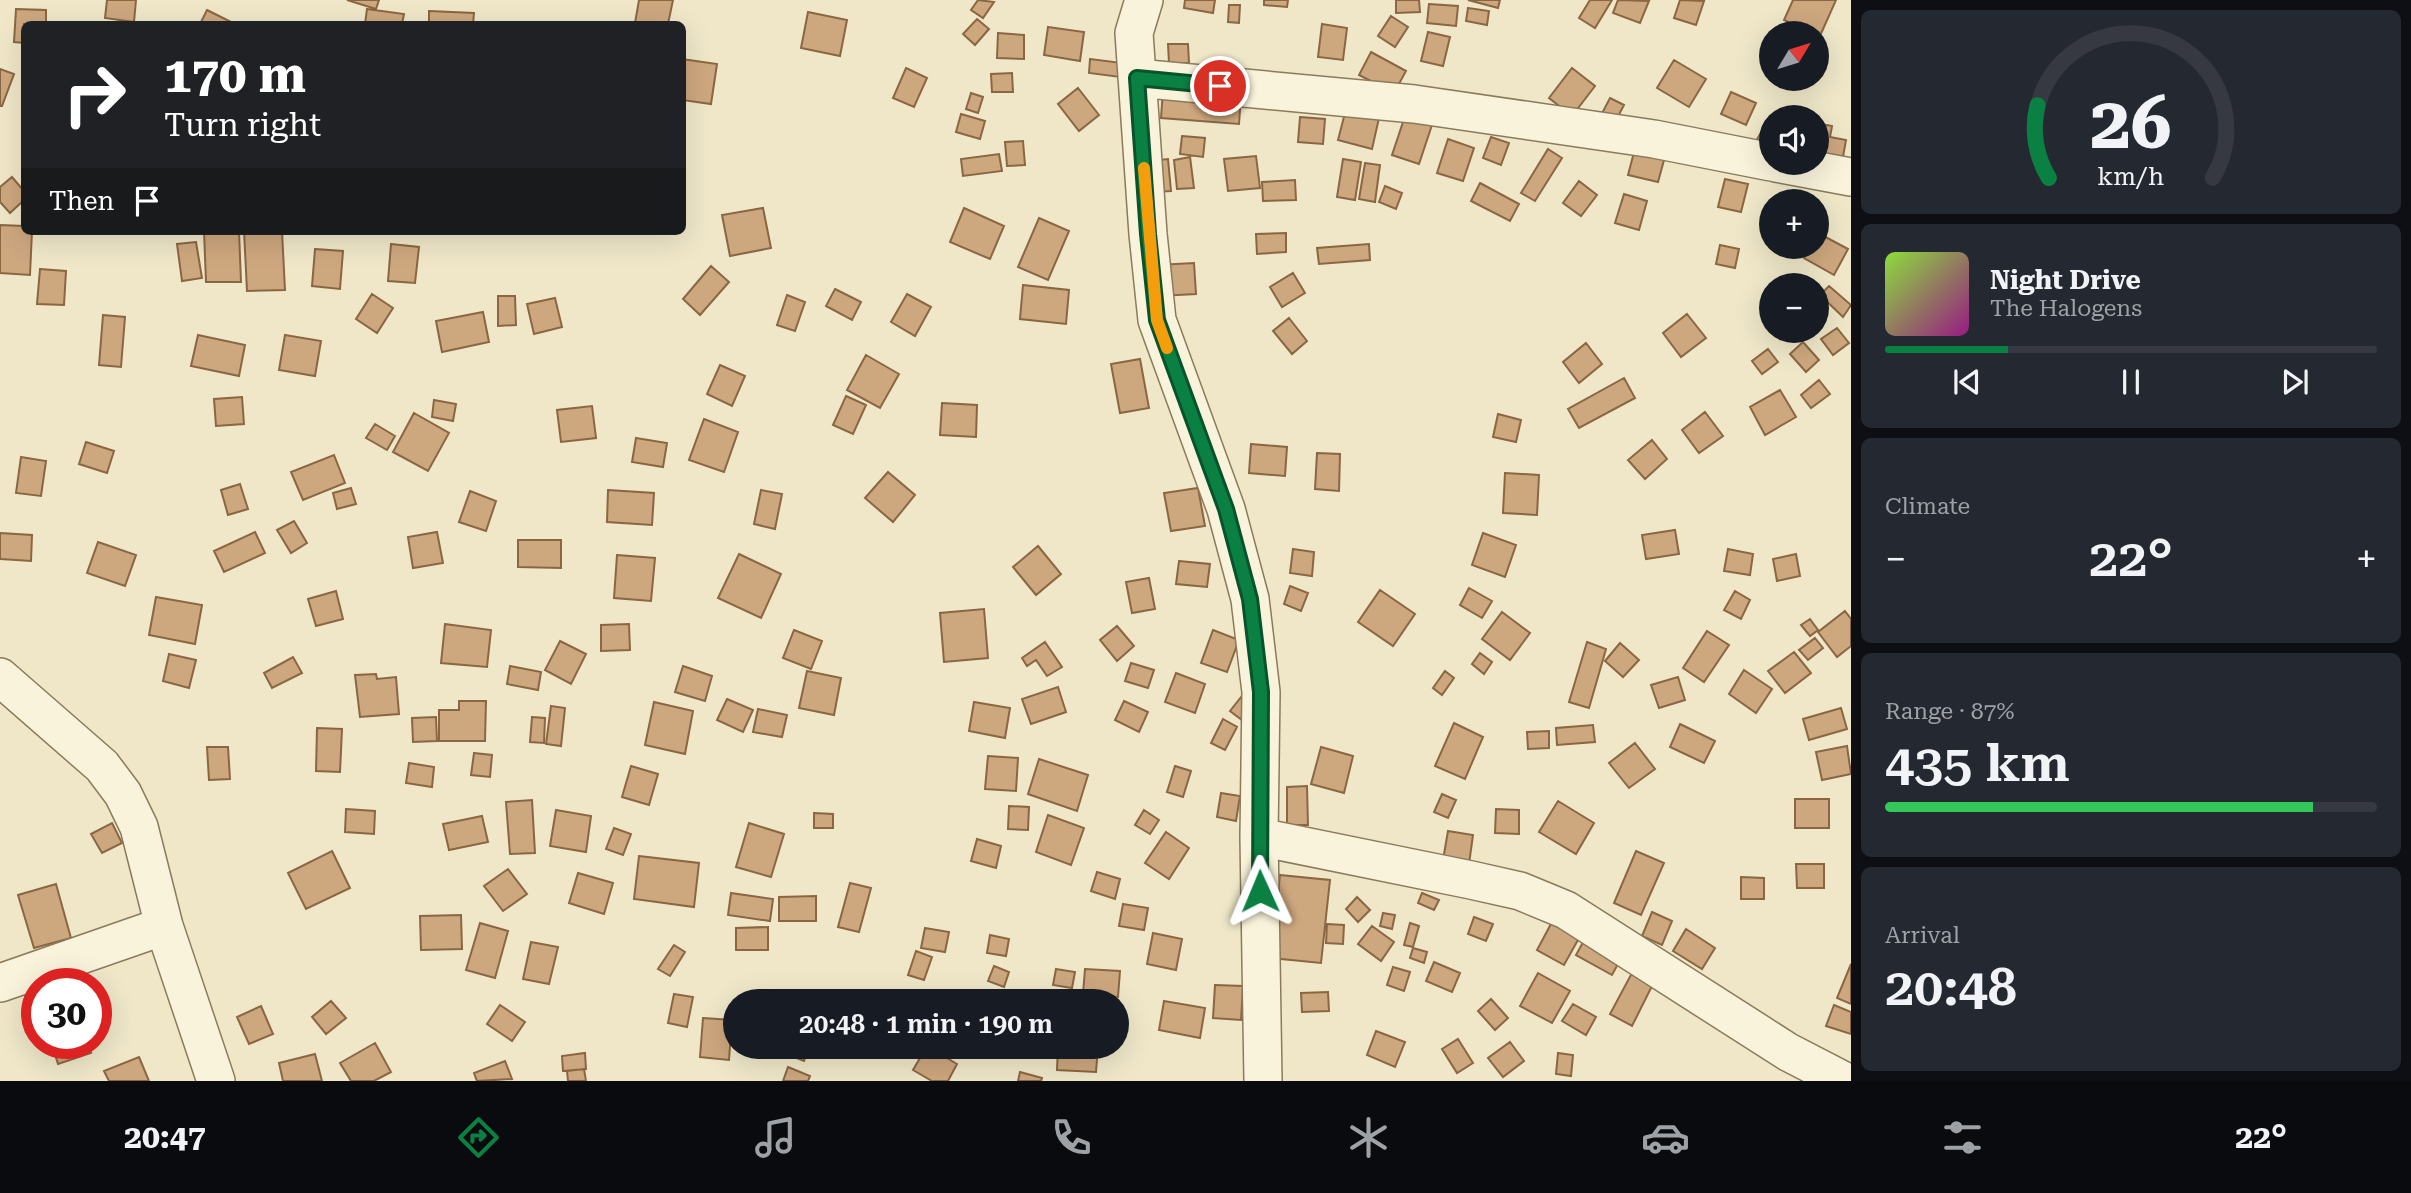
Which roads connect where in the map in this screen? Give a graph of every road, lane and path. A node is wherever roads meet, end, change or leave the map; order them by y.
1 (1144, 0) edge
2 (1137, 78) junction
3 (1759, 160) edge
4 (1829, 173) edge
5 (1851, 177) edge
6 (0, 677) edge
7 (1259, 837) junction
8 (164, 926) junction
9 (0, 982) edge
10 (216, 1081) edge
11 (1262, 1081) edge
12 (1844, 1081) edge

1 - 2 street
2 - 3 street
2 - 7 street
4 - 5 street
6 - 8 street
7 - 11 street
7 - 12 street
8 - 9 street
8 - 10 street

